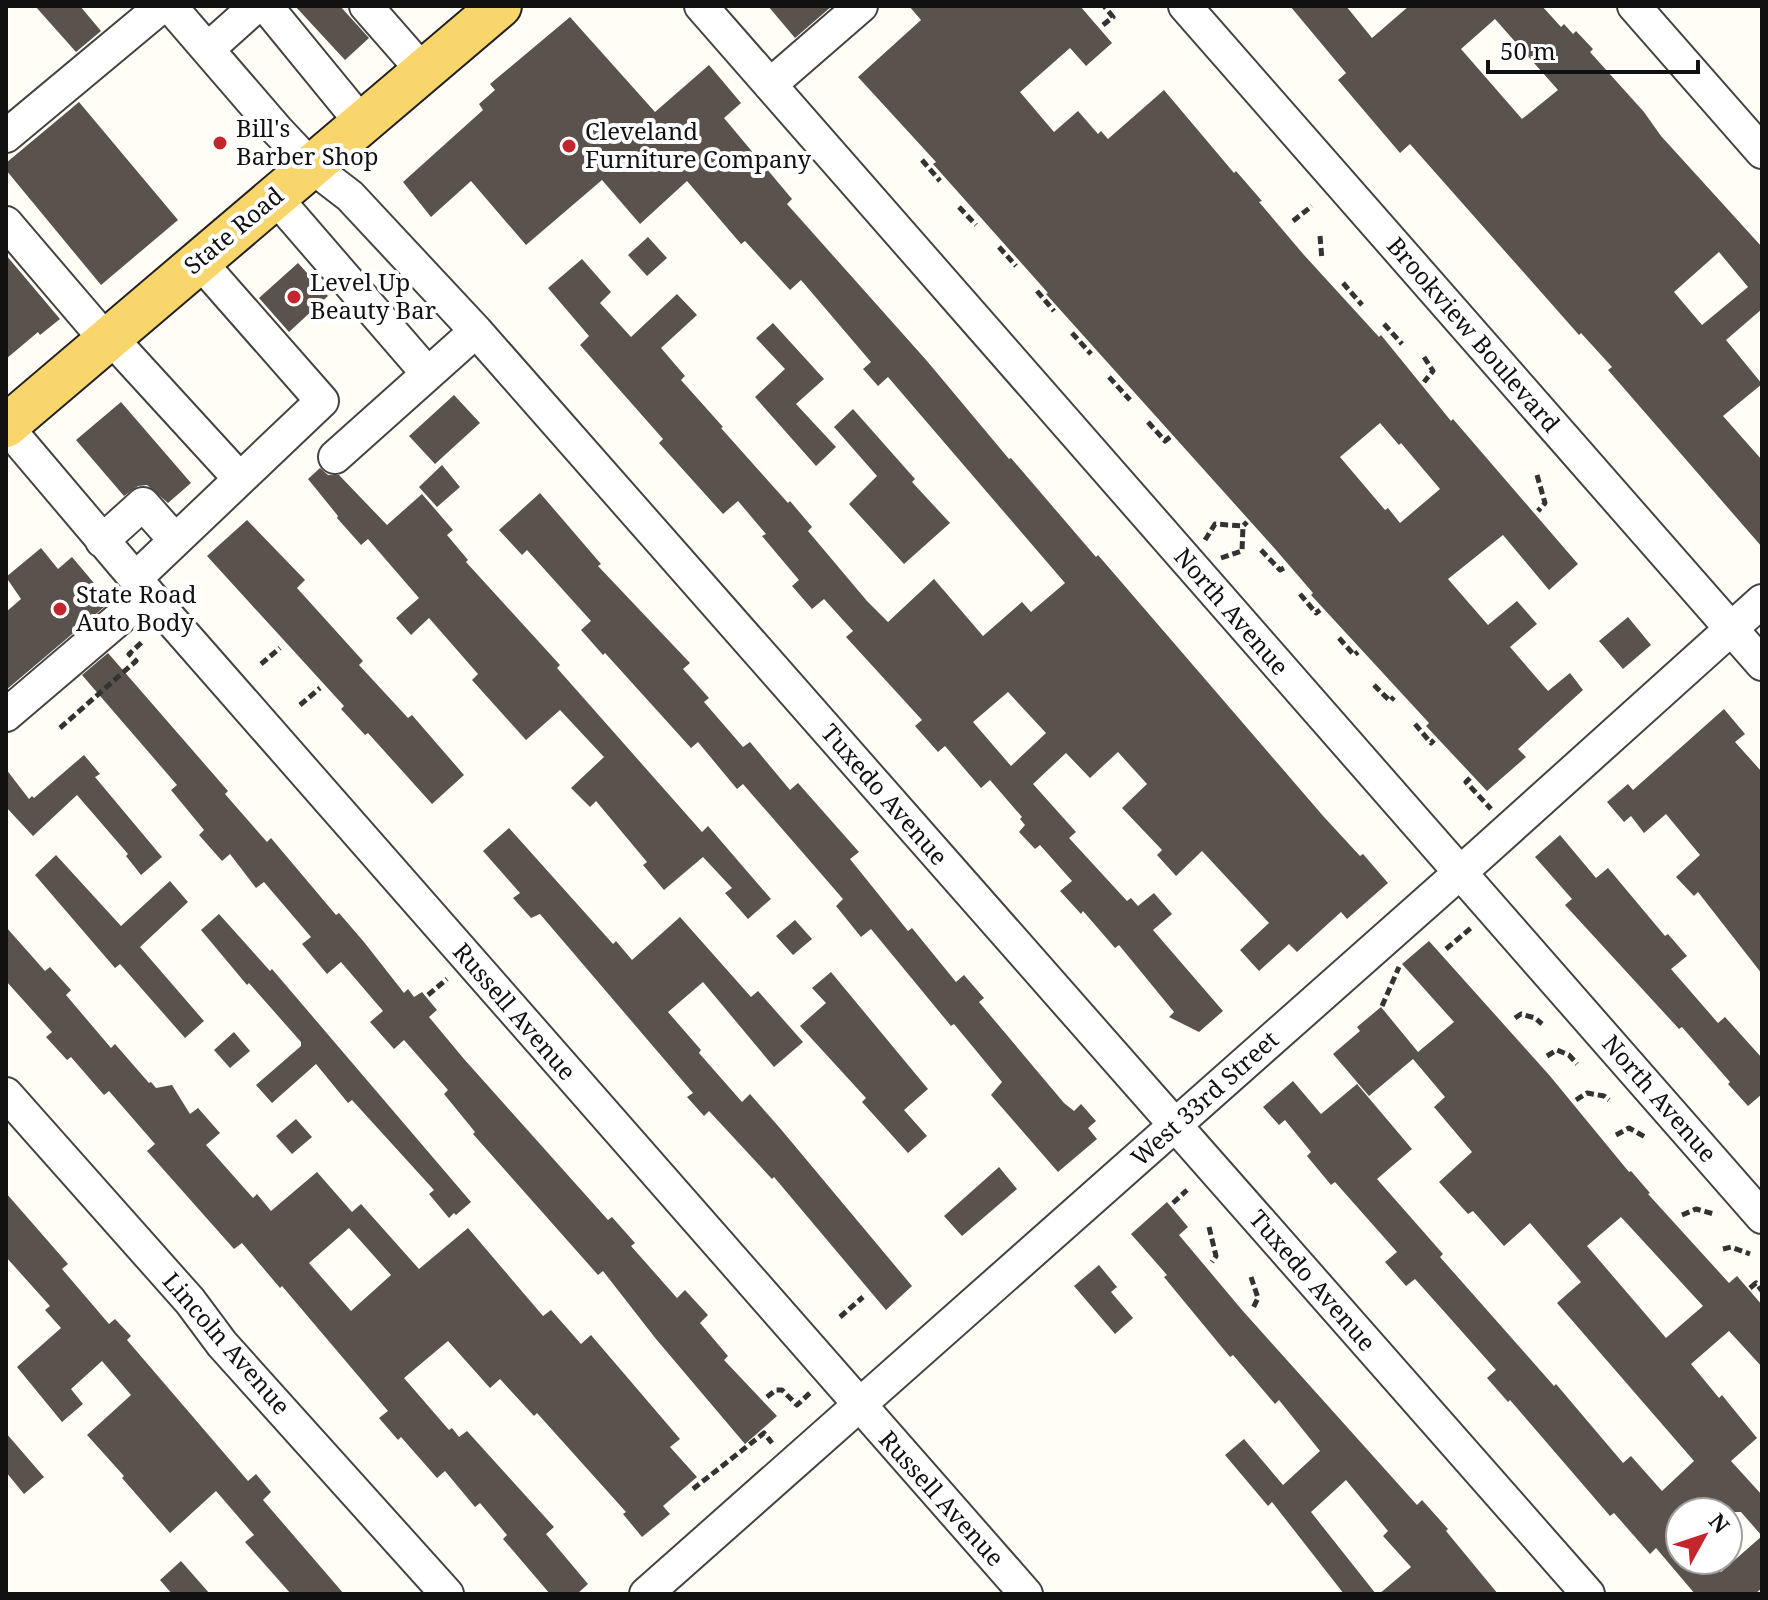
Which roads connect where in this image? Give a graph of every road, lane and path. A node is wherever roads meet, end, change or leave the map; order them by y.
1 (162, 6) edge
2 (170, 6) edge
3 (256, 6) edge
4 (266, 6) edge
5 (366, 6) edge
6 (500, 6) edge
7 (701, 6) edge
8 (861, 6) edge
9 (1104, 6) edge
10 (1185, 6) edge
11 (1634, 6) edge
12 (1103, 25) dead end
13 (208, 49) junction
14 (423, 71) junction
15 (770, 85) junction
16 (361, 122) junction
17 (6, 136) edge
18 (1762, 152) edge
19 (922, 160) dead end
20 (311, 166) junction
21 (940, 181) dead end
22 (275, 197) junction
23 (1312, 206) dead end
24 (959, 207) dead end
25 (1293, 221) dead end
26 (6, 223) edge
27 (976, 225) dead end
28 (1320, 236) dead end
29 (999, 247) dead end
30 (1322, 260) dead end
31 (199, 261) junction
32 (1016, 266) dead end
33 (1343, 283) dead end
34 (1037, 291) dead end
35 (1362, 305) dead end
36 (1054, 311) dead end
37 (1384, 324) dead end
38 (476, 331) junction
39 (1072, 333) dead end
40 (108, 338) junction
41 (1402, 344) dead end
42 (1091, 354) dead end
43 (1424, 357) dead end
44 (428, 374) junction
45 (1109, 377) dead end
46 (1424, 382) dead end
47 (1130, 400) dead end
48 (1148, 422) dead end
49 (6, 426) edge
50 (1170, 437) dead end
51 (335, 457) dead end
52 (1537, 475) dead end
53 (240, 479) junction
54 (1538, 511) dead end
55 (175, 540) junction
56 (102, 541) junction
57 (1205, 541) dead end
58 (1261, 550) dead end
59 (1220, 558) dead end
60 (1284, 568) dead end
61 (142, 586) junction
62 (1300, 594) dead end
63 (1762, 601) edge
64 (1320, 610) dead end
65 (1731, 630) junction
66 (1339, 638) dead end
67 (145, 639) dead end
68 (280, 648) dead end
69 (1358, 652) dead end
70 (261, 664) dead end
71 (1762, 664) edge
72 (1374, 685) dead end
73 (320, 688) dead end
74 (1394, 697) dead end
75 (300, 705) dead end
76 (6, 715) edge
77 (1415, 724) dead end
78 (60, 728) dead end
79 (1434, 740) dead end
80 (1470, 778) dead end
81 (1492, 810) dead end
82 (1460, 873) junction
83 (1471, 928) dead end
84 (1446, 949) dead end
85 (1402, 959) dead end
86 (447, 979) dead end
87 (428, 995) dead end
88 (1382, 1006) dead end
89 (1515, 1018) dead end
90 (1542, 1024) dead end
91 (1547, 1056) dead end
92 (1577, 1064) dead end
93 (6, 1094) edge
94 (1576, 1100) dead end
95 (1609, 1100) dead end
96 (1175, 1126) junction
97 (1616, 1135) dead end
98 (1647, 1138) dead end
99 (1187, 1190) dead end
100 (1173, 1203) dead end
101 (1714, 1214) dead end
102 (1682, 1215) dead end
103 (1762, 1217) edge
104 (1209, 1227) dead end
105 (1723, 1249) dead end
106 (1750, 1254) dead end
107 (1212, 1262) dead end
108 (1251, 1277) dead end
109 (1750, 1288) dead end
110 (1762, 1291) edge
111 (863, 1297) dead end
112 (1252, 1310) dead end
113 (840, 1317) dead end
114 (812, 1392) dead end
115 (767, 1397) dead end
116 (857, 1405) junction
117 (778, 1450) dead end
118 (693, 1489) dead end
119 (447, 1594) edge
120 (646, 1594) edge
121 (1026, 1594) edge
122 (1588, 1594) edge

1 - 17 street
2 - 13 street, Tuxedo Avenue
3 - 13 street
4 - 16 street
5 - 14 street
6 - 14 main road, State Road
7 - 15 street, North Avenue
8 - 15 street
9 - 12 path
10 - 65 street, Brookview Boulevard
11 - 18 street
13 - 20 street, Tuxedo Avenue
14 - 16 main road, State Road
15 - 82 street, North Avenue
16 - 20 main road, State Road
19 - 21 path
20 - 22 main road, State Road
20 - 38 street, Tuxedo Avenue
22 - 31 main road, State Road
22 - 44 street
23 - 25 path
24 - 27 path
26 - 40 street
28 - 30 path
29 - 32 path
31 - 40 main road, State Road
31 - 53 street
33 - 35 path
34 - 36 path
37 - 41 path
38 - 44 street
38 - 96 street, Tuxedo Avenue
39 - 42 path
40 - 49 main road, State Road
40 - 53 street
43 - 46 path
44 - 51 street
45 - 47 path
48 - 50 path
49 - 56 street, Russell Avenue
52 - 54 path
53 - 55 street
55 - 56 street
55 - 61 street
56 - 61 street, Russell Avenue
57 - 59 path
58 - 60 path
61 - 76 street
61 - 116 street, Russell Avenue
62 - 64 path
63 - 65 street, West 33rd Street
65 - 71 street, Brookview Boulevard
65 - 82 street, West 33rd Street
66 - 69 path
67 - 78 path
68 - 70 path
72 - 74 path
73 - 75 path
77 - 79 path
80 - 81 path
82 - 96 street, West 33rd Street
82 - 103 street, North Avenue
83 - 84 path
85 - 88 path
86 - 87 path
89 - 90 path
91 - 92 path
93 - 119 street, Lincoln Avenue
94 - 95 path
96 - 116 street, West 33rd Street
96 - 122 street, Tuxedo Avenue
97 - 98 path
99 - 100 path
101 - 102 path
104 - 107 path
105 - 106 path
108 - 112 path
109 - 110 path
111 - 113 path
114 - 115 path
116 - 120 street, West 33rd Street
116 - 121 street, Russell Avenue
117 - 118 path

